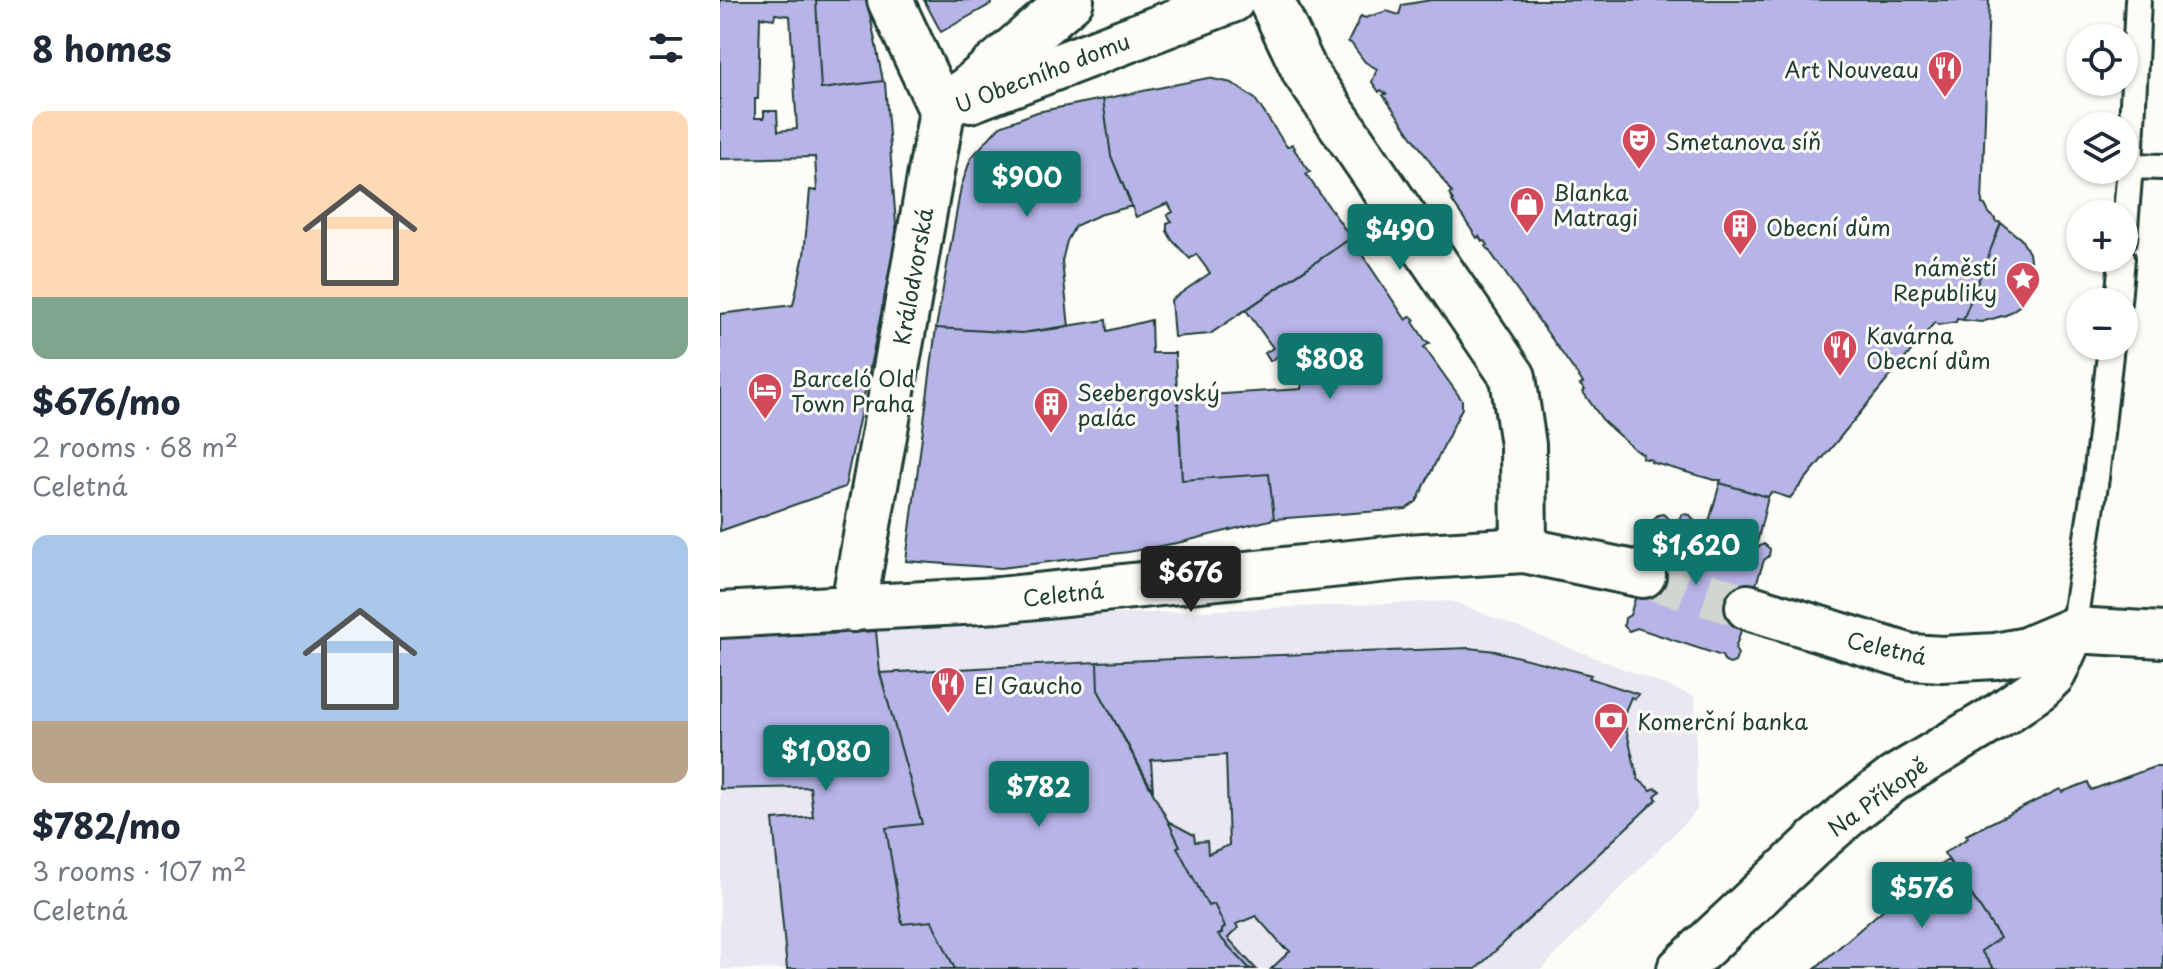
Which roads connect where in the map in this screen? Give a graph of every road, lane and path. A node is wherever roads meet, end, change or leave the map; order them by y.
1 (890, 0) edge
2 (1071, 0) edge
3 (1232, 0) edge
4 (1271, 0) edge
5 (2138, 0) edge
6 (942, 111) junction
7 (2133, 112) edge
8 (2138, 166) edge
9 (2163, 167) edge
10 (2109, 360) edge
11 (1524, 550) junction
12 (1643, 575) tunnel mouth
13 (1748, 607) tunnel mouth
14 (853, 609) junction
15 (720, 615) edge
16 (2073, 630) junction
17 (2163, 635) edge
18 (1680, 969) edge

1 - 6 street
2 - 6 street
3 - 6 street, U Obecního domu
4 - 11 street
5 - 7 lane
6 - 14 street, Králodvorská
8 - 9 lane
10 - 16 lane
11 - 12 street, Celetná
11 - 14 street, Celetná
13 - 16 street, Celetná
14 - 15 street, Celetná
16 - 17 street
16 - 18 street, Na Příkopě

